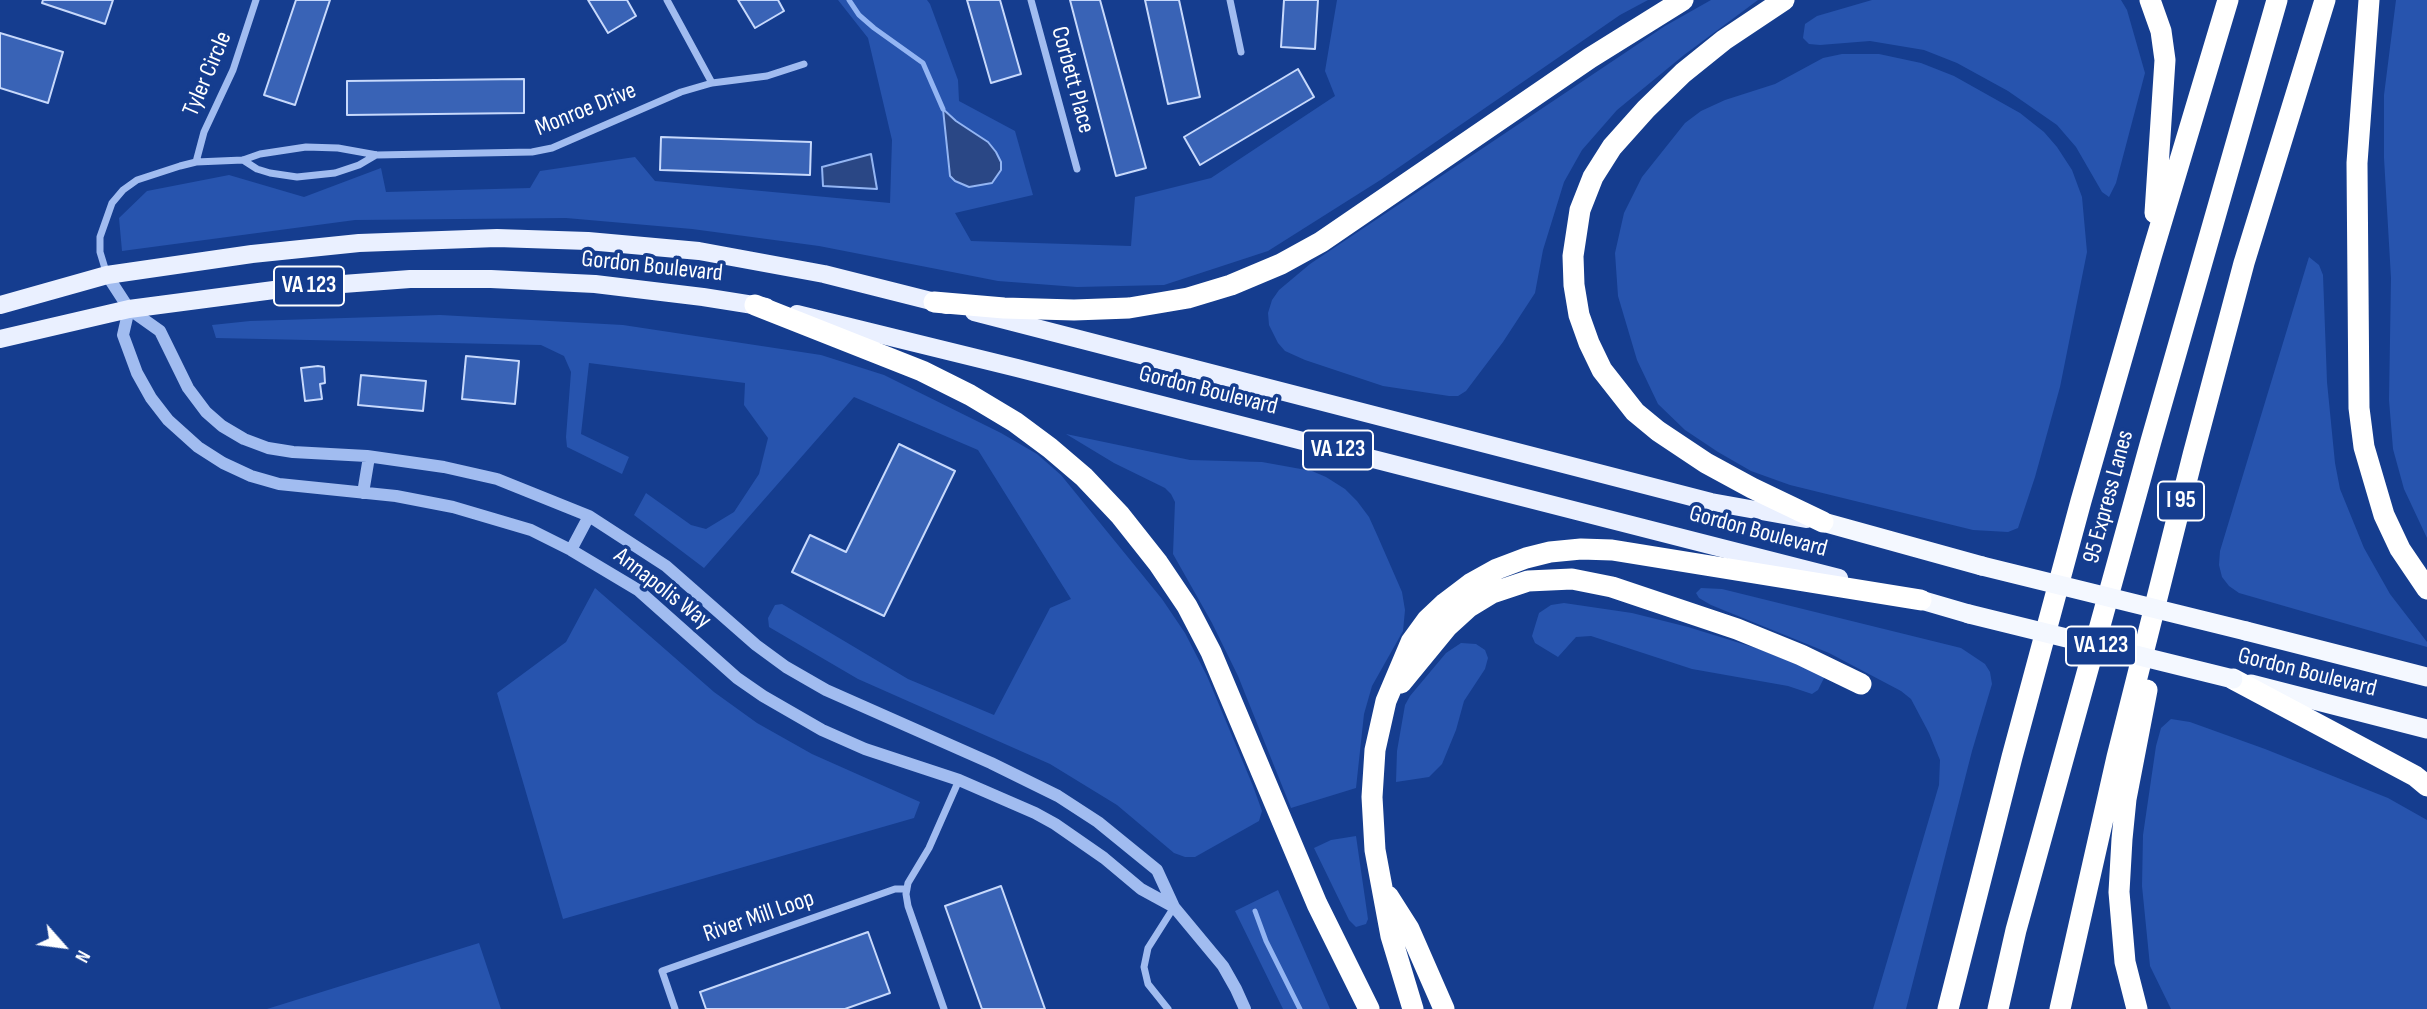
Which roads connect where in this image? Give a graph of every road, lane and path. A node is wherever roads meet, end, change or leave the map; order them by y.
1 (256, 0) edge
2 (667, 0) edge
3 (1031, 0) edge
4 (1230, 0) edge
5 (1683, 0) edge
6 (1784, 0) edge
7 (2150, 0) edge
8 (2228, 0) edge
9 (2277, 0) edge
10 (2325, 0) edge
11 (2369, 0) edge
12 (1241, 52) dead end
13 (804, 64) dead end
14 (712, 83) junction
15 (377, 155) junction
16 (243, 160) junction
17 (195, 162) junction
18 (1077, 169) dead end
19 (2151, 257) junction
20 (107, 275) junction
21 (934, 302) junction
22 (0, 305) edge
23 (755, 305) junction
24 (129, 309) junction
25 (0, 339) edge
26 (2193, 455) junction
27 (369, 457) junction
28 (363, 493) junction
29 (589, 516) junction
30 (1823, 522) junction
31 (571, 550) junction
32 (2427, 589) edge
33 (1921, 600) junction
34 (2427, 677) edge
35 (2233, 679) junction
36 (1861, 684) dead end
37 (1386, 701) junction
38 (2427, 729) edge
39 (959, 780) junction
40 (2427, 786) edge
41 (1381, 886) junction
42 (907, 889) junction
43 (1174, 907) junction
44 (1960, 961) junction
45 (675, 1009) edge
46 (944, 1009) edge
47 (1168, 1009) edge
48 (1245, 1009) edge
49 (1369, 1009) edge
50 (1413, 1009) edge
51 (1444, 1009) edge
52 (1937, 1009) edge
53 (1948, 1009) edge
54 (1998, 1009) edge
55 (2060, 1009) edge
56 (2137, 1009) edge

1 - 17 street, Tyler Circle
2 - 14 street
3 - 18 street, Corbett Place
4 - 12 street
5 - 21 highway
6 - 30 highway
7 - 19 highway
8 - 19 highway
9 - 54 highway, 95 Express Lanes
10 - 26 highway, I 95
11 - 32 highway
13 - 14 street, Monroe Drive
14 - 15 street, Monroe Drive
15 - 16 street, Monroe Drive
15 - 16 street, Monroe Drive
16 - 17 street, Monroe Drive
17 - 20 street, Monroe Drive
19 - 44 highway
20 - 21 main road, Gordon Boulevard / VA 123
20 - 22 main road, Gordon Boulevard / VA 123
20 - 24 street, Annapolis Way
21 - 30 main road, Gordon Boulevard / VA 123
23 - 24 main road, Gordon Boulevard / VA 123
23 - 33 main road, Gordon Boulevard / VA 123
23 - 49 highway
24 - 25 main road, Gordon Boulevard / VA 123
24 - 27 street, Annapolis Way
24 - 28 street, Annapolis Way
26 - 55 highway, I 95
26 - 56 highway
27 - 28 street
27 - 29 street, Annapolis Way
28 - 31 street, Annapolis Way
29 - 31 street
29 - 43 street, Annapolis Way
30 - 34 highway, Gordon Boulevard / VA 123, bridge
31 - 39 street, Annapolis Way
33 - 35 highway, Gordon Boulevard / VA 123, bridge
33 - 37 highway
35 - 38 highway, Gordon Boulevard / VA 123
35 - 40 highway
36 - 37 highway
37 - 41 highway
39 - 42 street
39 - 43 street, Annapolis Way
41 - 50 highway
41 - 51 highway
42 - 45 street, River Mill Loop
42 - 46 street
43 - 47 street
43 - 48 street, Annapolis Way
44 - 52 highway
44 - 53 highway

